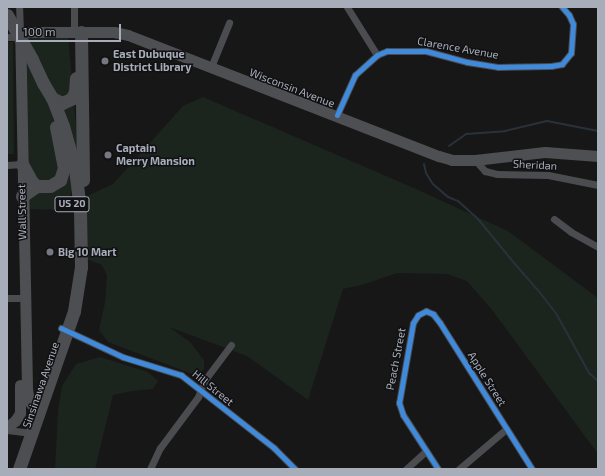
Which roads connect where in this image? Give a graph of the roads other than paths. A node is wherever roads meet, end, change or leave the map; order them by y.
1 (19, 7) edge
2 (74, 7) edge
3 (348, 7) edge
4 (562, 7) edge
5 (7, 15) edge
6 (229, 23) dead end
7 (20, 32) junction
8 (78, 32) junction
9 (7, 36) edge
10 (377, 55) junction
11 (211, 67) junction
12 (43, 83) junction
13 (52, 98) junction
14 (337, 115) junction
15 (56, 127) junction
16 (598, 156) edge
17 (475, 160) junction
18 (22, 164) junction
19 (7, 165) edge
20 (598, 185) edge
21 (37, 186) junction
22 (22, 196) junction
23 (554, 219) dead end
24 (81, 236) junction
25 (596, 246) edge
26 (7, 298) edge
27 (24, 298) junction
28 (418, 315) joint
29 (64, 329) junction
30 (231, 345) dead end
31 (26, 360) junction
32 (200, 390) junction
33 (37, 410) junction
34 (7, 426) edge
35 (506, 428) junction
36 (7, 430) edge
37 (28, 433) junction
38 (426, 451) junction
39 (11, 469) edge
40 (19, 469) edge
41 (150, 469) edge
42 (295, 469) edge
43 (406, 469) edge
44 (438, 469) edge
45 (459, 469) edge
46 (532, 469) edge

1 - 7 street, Wall Street
2 - 8 street
3 - 10 street
4 - 10 street, Clarence Avenue
5 - 12 highway, US 20, bridge
6 - 11 street
7 - 8 main road, Wisconsin Avenue
7 - 9 street
7 - 18 main road, Wall Street
8 - 11 main road, Wisconsin Avenue
8 - 13 highway
8 - 24 highway
10 - 14 street
11 - 14 main road, Wisconsin Avenue
12 - 13 highway, Sinsinawa Avenue / US 20
12 - 15 highway, Sinsinawa Avenue / US 20
13 - 24 highway, Sinsinawa Avenue / US 20
14 - 17 main road, Wisconsin Avenue
15 - 21 highway
15 - 29 highway, Sinsinawa Avenue / US 20
16 - 17 main road, Wisconsin Avenue
17 - 20 street, Sheridan
18 - 19 street
18 - 21 highway
18 - 22 main road, Wall Street
21 - 22 highway
22 - 27 main road, Wall Street
23 - 25 street
24 - 29 highway, Sinsinawa Avenue / US 20
26 - 27 street
27 - 31 main road, Wall Street
28 - 35 street, Apple Street
28 - 38 street, Peach Street
29 - 32 street, Hill Street
29 - 33 highway, Sinsinawa Avenue / US 20
30 - 32 street
31 - 33 main road, Wall Street
31 - 34 main road
32 - 41 street
32 - 42 street, Hill Street
33 - 37 highway, Sinsinawa Avenue / US 20
35 - 45 street
35 - 46 street, Apple Street
36 - 37 street
37 - 39 highway, Sinsinawa Avenue / US 20
37 - 40 highway, Sinsinawa Avenue / US 20
38 - 43 street
38 - 44 street, Peach Street

